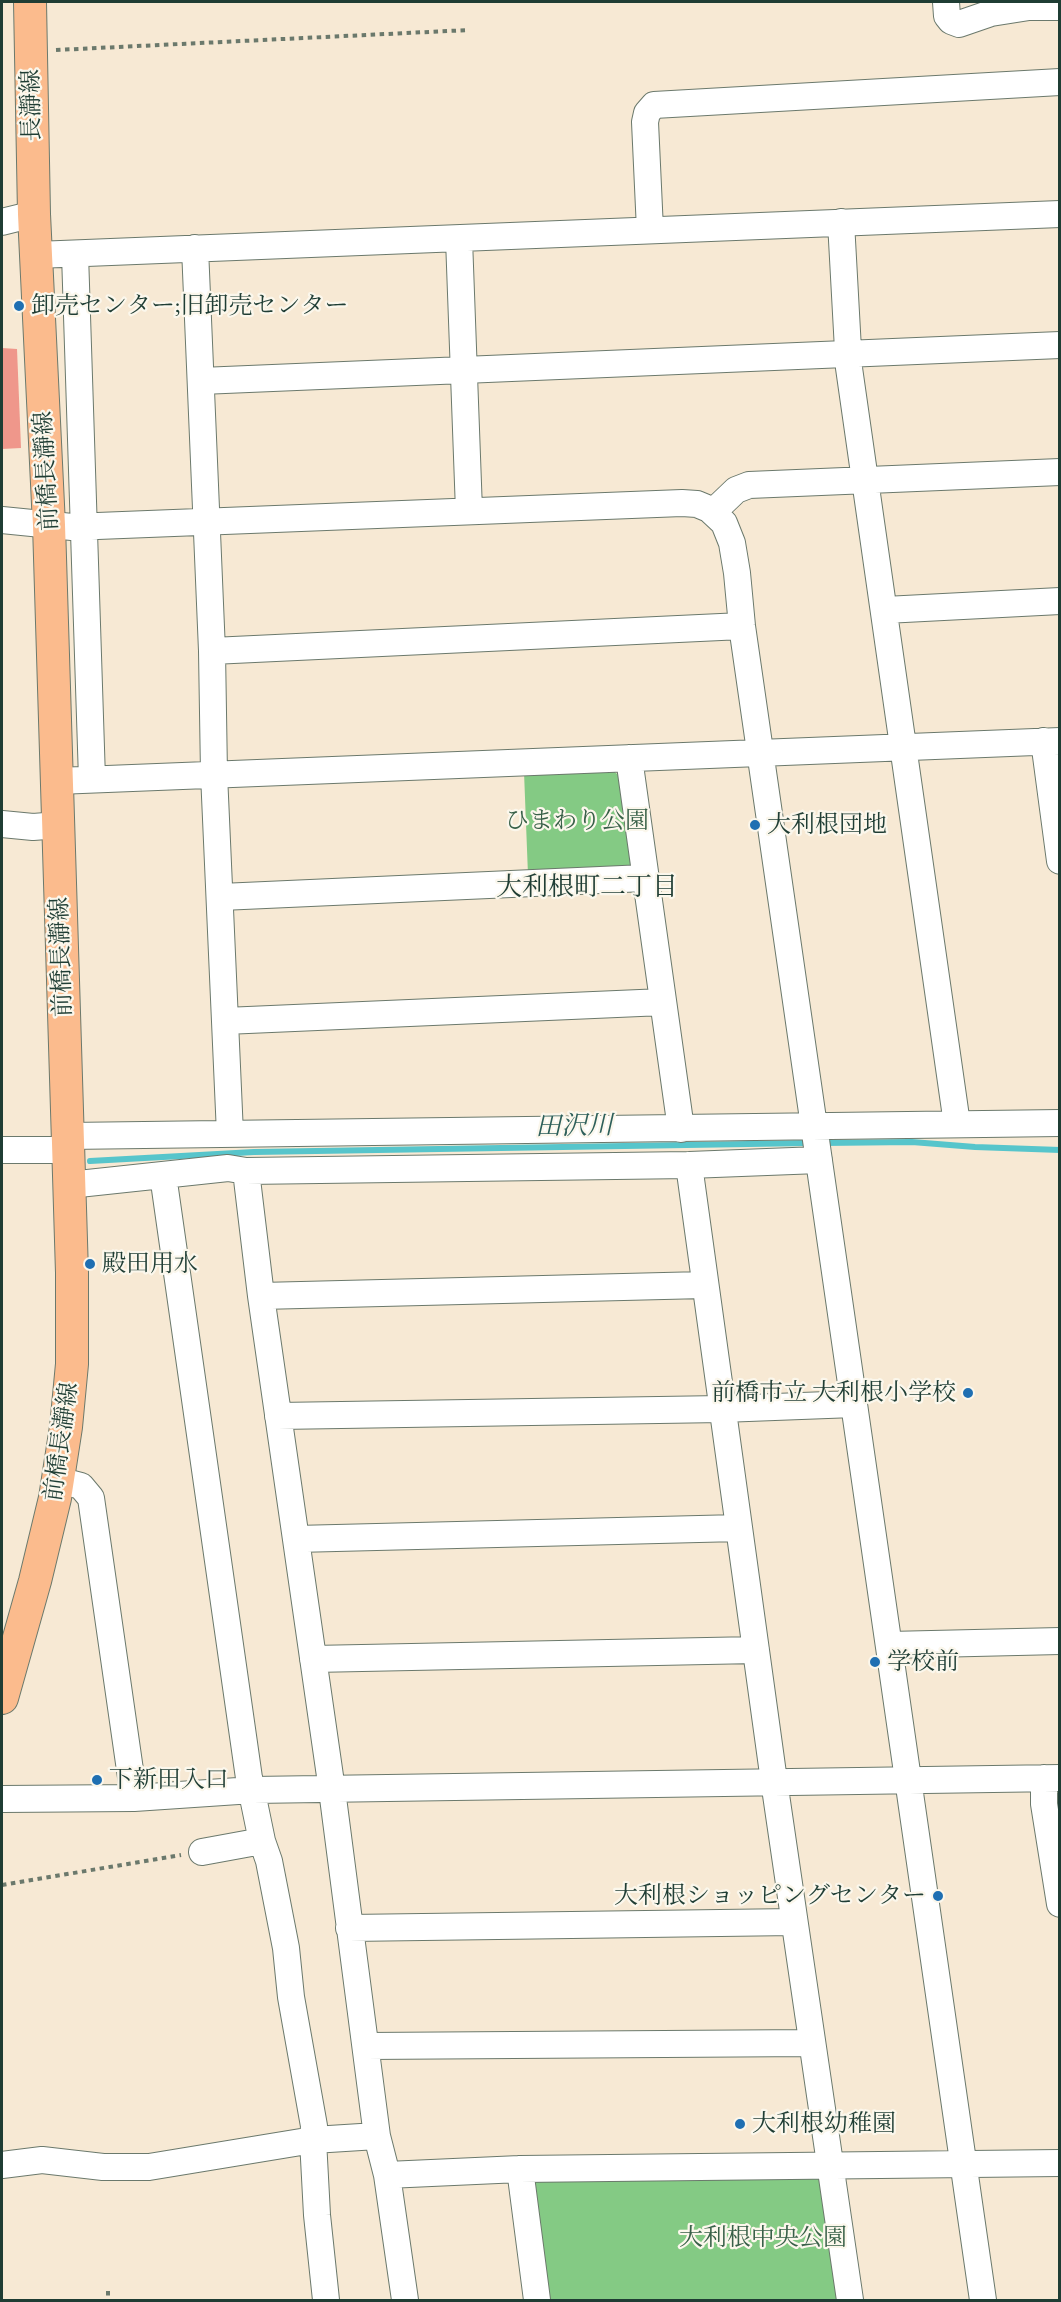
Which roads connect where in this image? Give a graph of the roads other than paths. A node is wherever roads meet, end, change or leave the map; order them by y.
1 (30, 2) edge
2 (946, 2) edge
3 (1059, 7) edge
4 (1059, 82) edge
5 (35, 211) junction
6 (1059, 214) edge
7 (2, 222) edge
8 (841, 222) junction
9 (650, 230) junction
10 (459, 239) junction
11 (195, 248) junction
12 (75, 254) junction
13 (36, 255) junction
14 (1059, 345) edge
15 (847, 353) junction
16 (464, 369) junction
17 (201, 381) junction
18 (1059, 472) edge
19 (865, 480) junction
20 (469, 511) junction
21 (713, 512) junction
22 (2, 520) edge
23 (206, 522) junction
24 (49, 525) junction
25 (83, 526) junction
26 (1059, 601) edge
27 (885, 610) junction
28 (742, 626) junction
29 (212, 651) junction
30 (1052, 741) edge
31 (904, 747) junction
32 (762, 753) junction
33 (629, 758) junction
34 (214, 774) junction
35 (92, 779) junction
36 (57, 781) junction
37 (2, 824) edge
38 (58, 825) junction
39 (1059, 861) edge
40 (645, 878) junction
41 (221, 897) junction
42 (663, 1002) junction
43 (225, 1021) junction
44 (1059, 1123) edge
45 (957, 1124) junction
46 (815, 1127) junction
47 (681, 1129) junction
48 (464, 1131) junction
49 (230, 1134) junction
50 (68, 1143) junction
51 (2, 1150) edge
52 (819, 1160) junction
53 (689, 1165) junction
54 (464, 1168) junction
55 (246, 1172) junction
56 (163, 1175) junction
57 (69, 1185) junction
58 (704, 1285) junction
59 (261, 1296) junction
60 (854, 1404) junction
61 (722, 1409) junction
62 (278, 1416) junction
63 (58, 1480) junction
64 (739, 1528) junction
65 (296, 1539) junction
66 (1059, 1641) edge
67 (889, 1645) junction
68 (756, 1650) junction
69 (313, 1659) junction
70 (2, 1698) edge
71 (1052, 1778) edge
72 (774, 1781) junction
73 (909, 1781) junction
74 (253, 1790) junction
75 (332, 1790) junction
76 (134, 1798) junction
77 (2, 1799) edge
78 (262, 1841) junction
79 (202, 1851) road end
80 (1059, 1904) edge
81 (794, 1922) junction
82 (349, 1928) junction
83 (812, 2043) junction
84 (366, 2046) junction
85 (377, 2136) junction
86 (313, 2140) junction
87 (1059, 2163) edge
88 (2, 2165) edge
89 (963, 2165) junction
90 (831, 2167) junction
91 (520, 2169) junction
92 (387, 2175) junction
93 (326, 2301) edge
94 (405, 2301) edge
95 (537, 2301) edge
96 (850, 2301) edge
97 (983, 2301) edge

1 - 5 main road, 長瀞線
2 - 3 street
4 - 9 street
5 - 7 street
5 - 13 main road, 前橋長瀞線
6 - 8 street
8 - 9 street
8 - 15 street
9 - 10 street
10 - 11 street
10 - 16 street
11 - 12 street
11 - 17 street
12 - 13 street
12 - 25 street
13 - 24 main road, 前橋長瀞線
14 - 15 street
15 - 16 street
15 - 19 street
16 - 17 street
16 - 20 street
17 - 23 street
18 - 19 street
19 - 21 street
19 - 27 street
20 - 21 street
20 - 23 street
21 - 28 street
22 - 24 street
23 - 25 street
23 - 29 street
24 - 25 street
24 - 36 main road, 前橋長瀞線
25 - 35 street
26 - 27 street
27 - 31 street
28 - 29 street
28 - 32 street
29 - 34 street
30 - 31 street
30 - 39 street
31 - 32 street
31 - 45 street
32 - 33 street
32 - 46 street
33 - 34 street
33 - 40 street
34 - 35 street
34 - 41 street
35 - 36 street
36 - 38 main road, 前橋長瀞線
37 - 38 street
38 - 50 main road, 前橋長瀞線
40 - 41 street
40 - 42 street
41 - 43 street
42 - 43 street
42 - 47 street
43 - 49 street
44 - 45 street
45 - 46 street
46 - 47 street
46 - 52 street
47 - 48 street
48 - 49 street
48 - 54 street
49 - 50 street
50 - 51 street
50 - 57 main road, 前橋長瀞線
52 - 53 street
52 - 60 street
53 - 54 street
53 - 58 street
54 - 55 street
55 - 56 street
55 - 59 street
56 - 57 street
56 - 74 street
57 - 63 main road, 前橋長瀞線
58 - 59 street
58 - 61 street
59 - 62 street
60 - 61 street
60 - 67 street
61 - 62 street
61 - 64 street
62 - 65 street
63 - 70 main road, 前橋長瀞線
63 - 76 street
64 - 65 street
64 - 68 street
65 - 69 street
66 - 67 street
67 - 73 street
68 - 69 street
68 - 72 street
69 - 75 street
71 - 73 street
71 - 80 street
72 - 73 street
72 - 75 street
72 - 81 street
73 - 89 street
74 - 75 street
74 - 76 street
74 - 78 street
75 - 82 street
76 - 77 street
78 - 79 street
78 - 86 street
81 - 82 street
81 - 83 street
82 - 84 street
83 - 84 street
83 - 90 street
84 - 85 street
85 - 86 street
85 - 92 street
86 - 88 street
86 - 93 street
87 - 89 street
89 - 90 street
89 - 97 street
90 - 91 street
90 - 96 street
91 - 92 street
91 - 95 street
92 - 94 street

